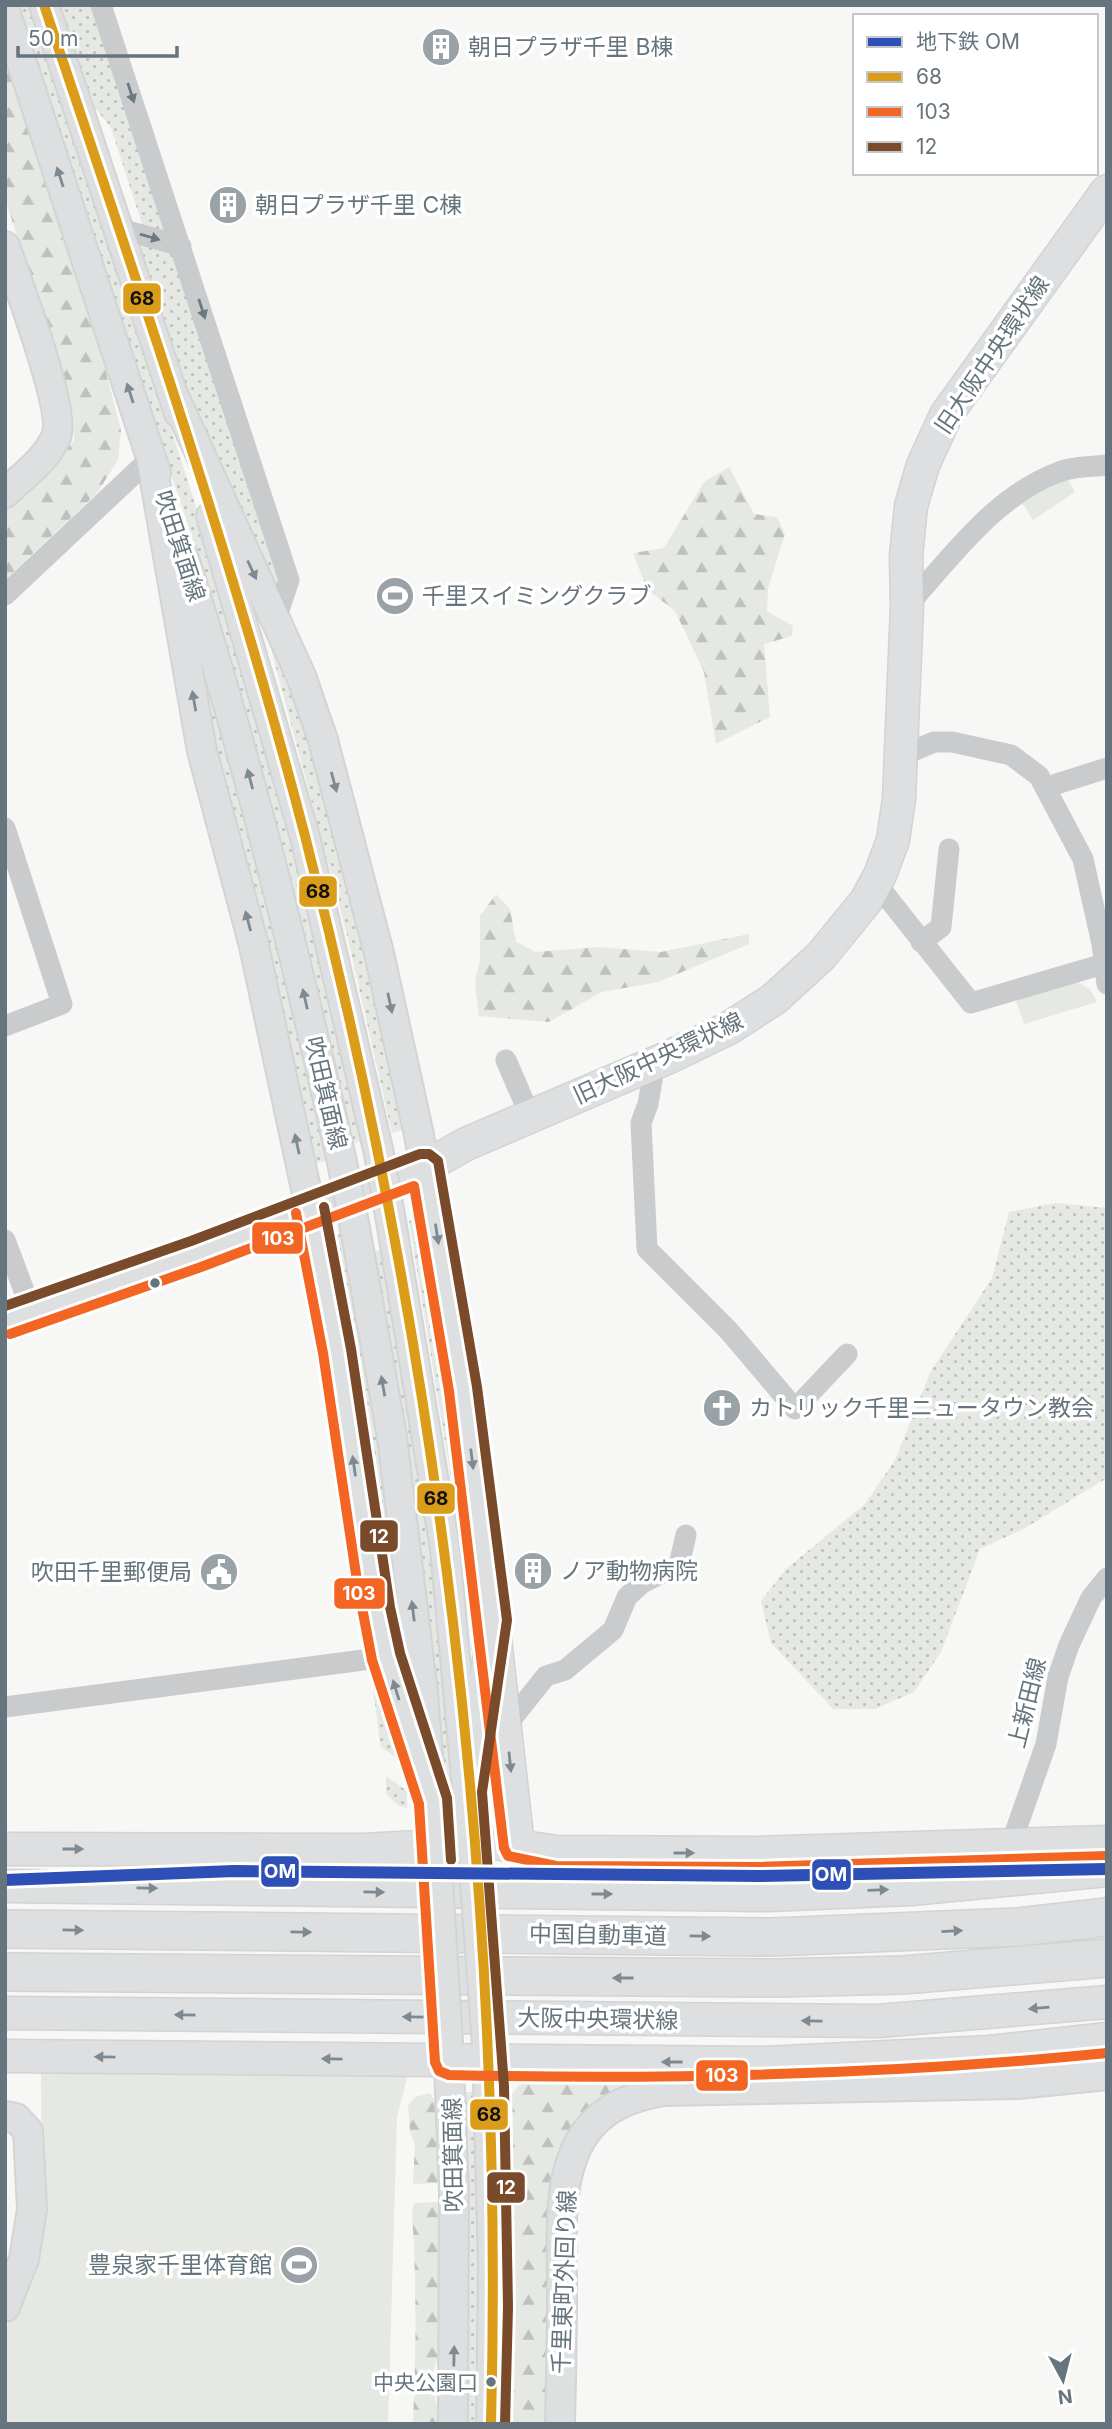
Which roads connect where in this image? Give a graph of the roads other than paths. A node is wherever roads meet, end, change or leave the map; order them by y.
1 (44, 5) edge
2 (101, 5) edge
3 (5, 11) edge
4 (1107, 191) edge
5 (118, 228) junction
6 (5, 246) edge
7 (181, 246) junction
8 (174, 396) junction
9 (151, 458) junction
10 (1107, 465) edge
11 (5, 493) edge
12 (5, 595) edge
13 (907, 606) junction
14 (276, 619) junction
15 (901, 756) junction
16 (1107, 768) edge
17 (1047, 787) junction
18 (5, 828) edge
19 (949, 849) dead end
20 (876, 883) junction
21 (921, 942) junction
22 (1106, 970) edge
23 (5, 1026) edge
24 (506, 1060) dead end
25 (655, 1063) junction
26 (530, 1116) junction
27 (425, 1167) junction
28 (310, 1210) junction
29 (5, 1240) edge
30 (18, 1317) edge
31 (846, 1354) dead end
32 (686, 1535) dead end
33 (1107, 1578) edge
34 (493, 1622) junction
35 (386, 1657) junction
36 (5, 1707) edge
37 (506, 1726) junction
38 (468, 1792) junction
39 (433, 1801) junction
40 (1107, 1842) edge
41 (519, 1846) junction
42 (1010, 1847) junction
43 (5, 1849) edge
44 (473, 1855) junction
45 (436, 1856) junction
46 (1107, 1870) edge
47 (5, 1886) edge
48 (1107, 1917) edge
49 (5, 1929) edge
50 (1107, 1958) edge
51 (5, 1972) edge
52 (1107, 2002) edge
53 (5, 2013) edge
54 (1107, 2039) edge
55 (449, 2052) junction
56 (488, 2054) junction
57 (5, 2056) edge
58 (1107, 2075) edge
59 (5, 2116) edge
60 (5, 2307) edge
61 (453, 2424) edge
62 (491, 2424) edge
63 (560, 2424) edge

1 - 5 main road, 吹田箕面線
2 -> 7 street
9 -> 3 main road, 吹田箕面線
4 - 13 main road, 旧大阪中央環状線
5 -> 7 street
5 - 8 main road, 吹田箕面線
6 - 11 main road
7 -> 14 street
8 -> 14 main road
8 - 38 main road, 吹田箕面線, bridge
9 - 12 street
28 -> 9 main road
39 -> 9 main road, 吹田箕面線, bridge
10 - 13 street
13 - 15 main road, 旧大阪中央環状線
14 -> 27 main road
15 - 17 street
15 - 20 main road, 旧大阪中央環状線
16 - 17 street
17 - 22 street
18 - 23 street
19 - 21 street
20 - 21 street
20 - 25 main road, 旧大阪中央環状線
21 - 22 street
24 - 26 street
25 - 26 main road, 旧大阪中央環状線
25 - 31 street
26 - 27 main road, 旧大阪中央環状線
27 - 28 main road, 旧大阪中央環状線
27 -> 34 main road
28 - 30 main road, 旧大阪中央環状線
35 -> 28 main road
29 - 30 street
32 - 37 street
33 - 42 street, 上新田線
34 - 37 main road
34 - 38 main road
35 - 36 street
39 -> 35 main road
37 -> 41 main road
38 - 44 main road, 吹田箕面線
39 - 45 main road, 吹田箕面線
40 - 42 main road
41 -> 42 main road
41 - 44 main road
43 -> 45 main road
44 - 45 main road
44 - 56 main road, 吹田箕面線, bridge
45 - 55 main road, 吹田箕面線, bridge
47 -> 46 main road
49 -> 48 highway, 中国自動車道
50 -> 51 highway, 中国自動車道
52 -> 53 main road, 大阪中央環状線
54 -> 56 main road
55 - 56 main road
55 -> 57 main road
61 -> 55 main road, 吹田箕面線
56 - 62 main road, 吹田箕面線
58 - 63 main road, 千里東町外回り線
59 - 60 main road

